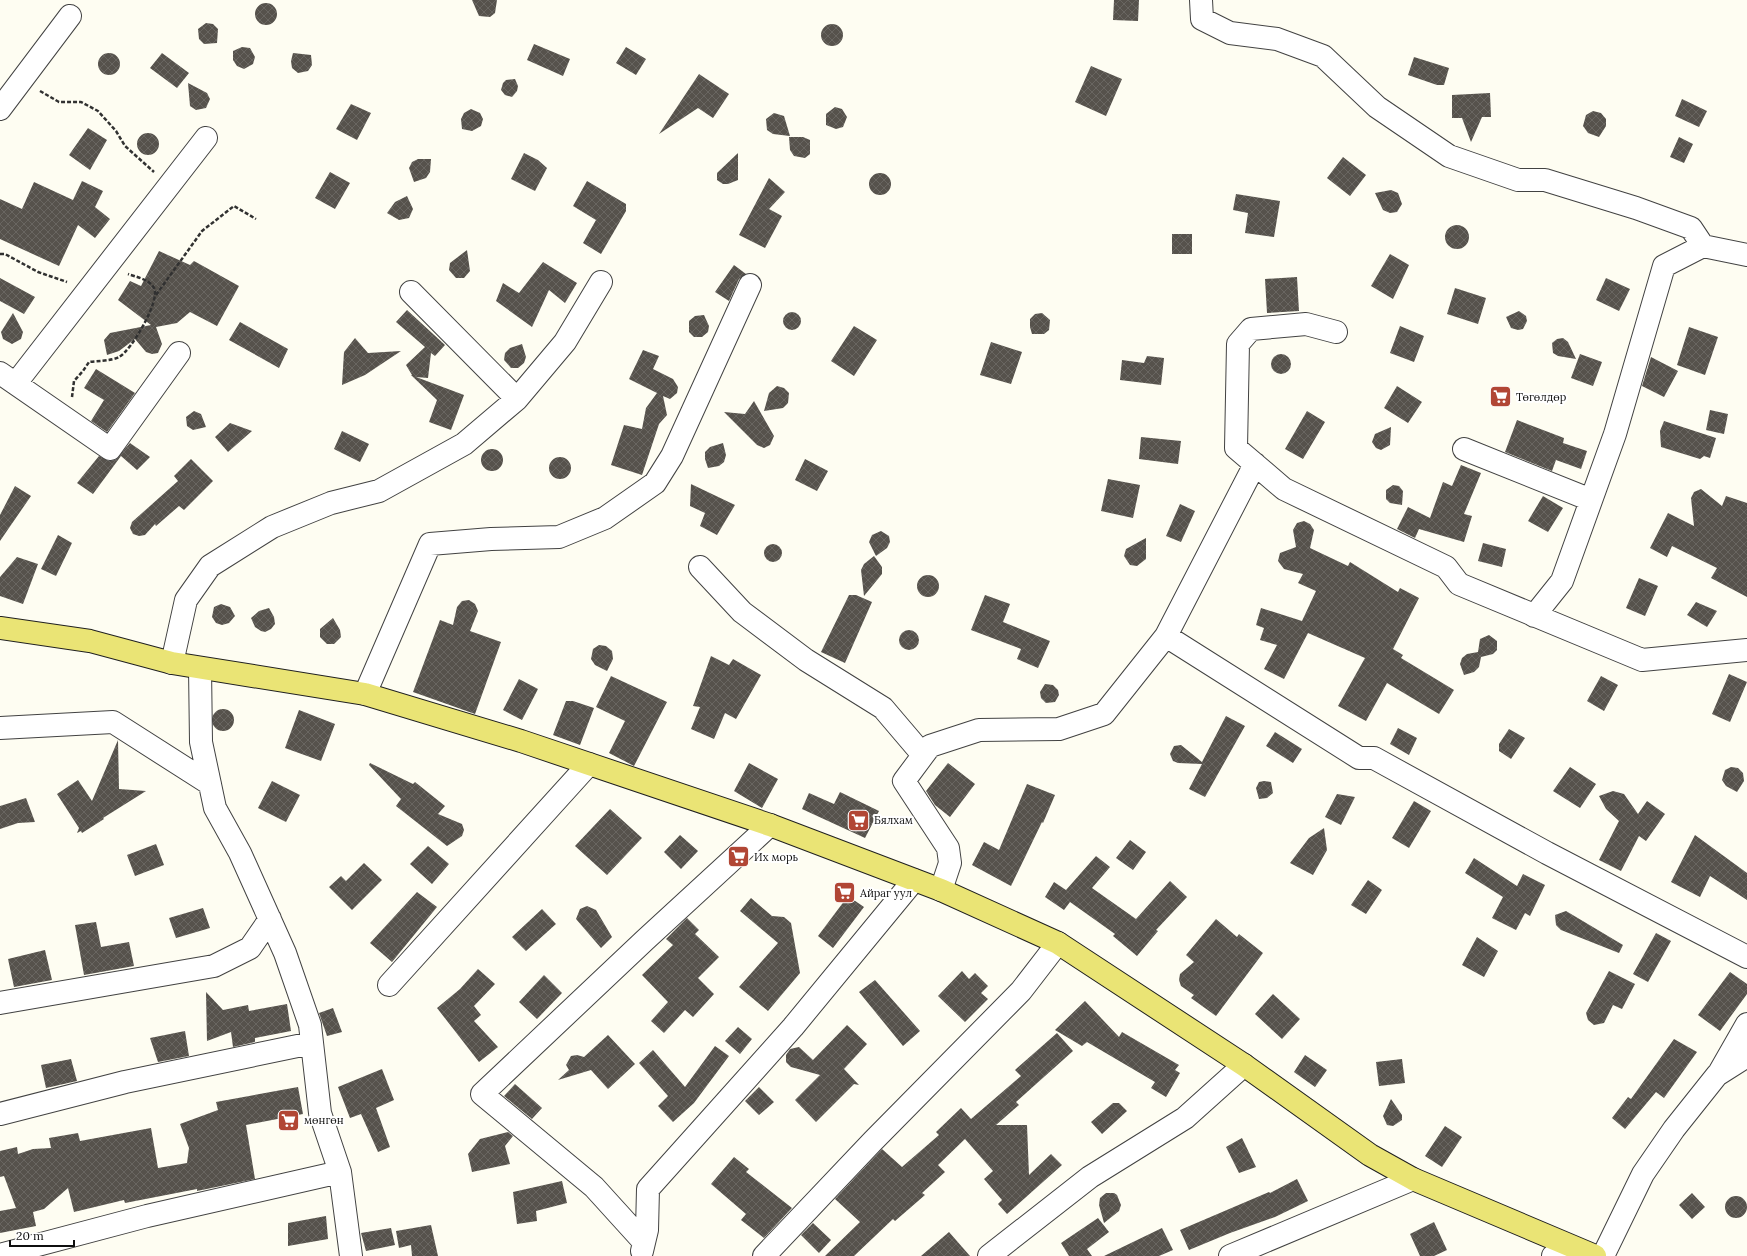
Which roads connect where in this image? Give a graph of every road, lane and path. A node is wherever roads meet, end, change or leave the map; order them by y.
1 (1200, 0) edge
2 (70, 16) dead end
3 (22, 80) junction
4 (0, 109) edge
5 (206, 138) dead end
6 (169, 186) junction
7 (256, 219) dead end
8 (1703, 246) junction
9 (0, 254) edge
10 (1747, 255) edge
11 (106, 268) junction
12 (601, 282) dead end
13 (750, 285) dead end
14 (411, 292) dead end
15 (86, 294) junction
16 (156, 295) junction
17 (1336, 332) dead end
18 (179, 353) dead end
19 (8, 378) edge
20 (517, 398) junction
21 (58, 413) junction
22 (1464, 449) dead end
23 (1255, 464) junction
24 (1591, 500) junction
25 (700, 567) dead end
26 (1534, 616) junction
27 (0, 628) edge
28 (1166, 636) junction
29 (1747, 650) edge
30 (172, 663) junction
31 (200, 668) junction
32 (365, 694) junction
33 (0, 728) edge
34 (923, 756) junction
35 (589, 764) junction
36 (210, 784) junction
37 (770, 825) junction
38 (914, 880) junction
39 (941, 890) junction
40 (270, 919) junction
41 (1058, 942) junction
42 (1747, 957) edge
43 (389, 985) dead end
44 (0, 1003) edge
45 (1747, 1024) edge
46 (312, 1043) junction
47 (1747, 1056) edge
48 (1244, 1065) junction
49 (1717, 1076) junction
50 (0, 1114) edge
51 (340, 1172) junction
52 (1413, 1178) junction
53 (642, 1249) edge
54 (1560, 1250) edge
55 (0, 1255) edge
56 (351, 1256) edge
57 (764, 1256) edge
58 (989, 1256) edge
59 (1230, 1256) edge
60 (1595, 1256) edge
61 (1603, 1256) edge

1 - 8 street
2 - 3 street
3 - 4 street
3 - 6 path
5 - 6 street
6 - 11 street
7 - 16 path
8 - 10 street
8 - 24 street
9 - 15 path
11 - 15 street
11 - 16 path
12 - 20 street
13 - 32 street
14 - 20 street
15 - 19 street
16 - 21 path
17 - 23 street
18 - 21 street
19 - 21 street
20 - 30 street
22 - 24 street
23 - 26 street
23 - 28 street
24 - 26 street
25 - 34 street
26 - 29 street
27 - 30 main road
28 - 34 street
28 - 42 street
30 - 31 main road
31 - 32 main road
31 - 36 street
32 - 35 main road
33 - 36 street
34 - 39 street
35 - 37 main road
35 - 43 street
36 - 40 street
37 - 38 main road
37 - 53 street
38 - 39 main road
38 - 53 street
39 - 41 main road
40 - 44 street
40 - 46 street
41 - 48 main road
41 - 57 street
45 - 49 street
46 - 50 street
46 - 51 street
47 - 49 street
48 - 52 main road
48 - 58 street
49 - 61 street
51 - 55 street
51 - 56 street
52 - 54 main road
52 - 59 street
54 - 60 main road

